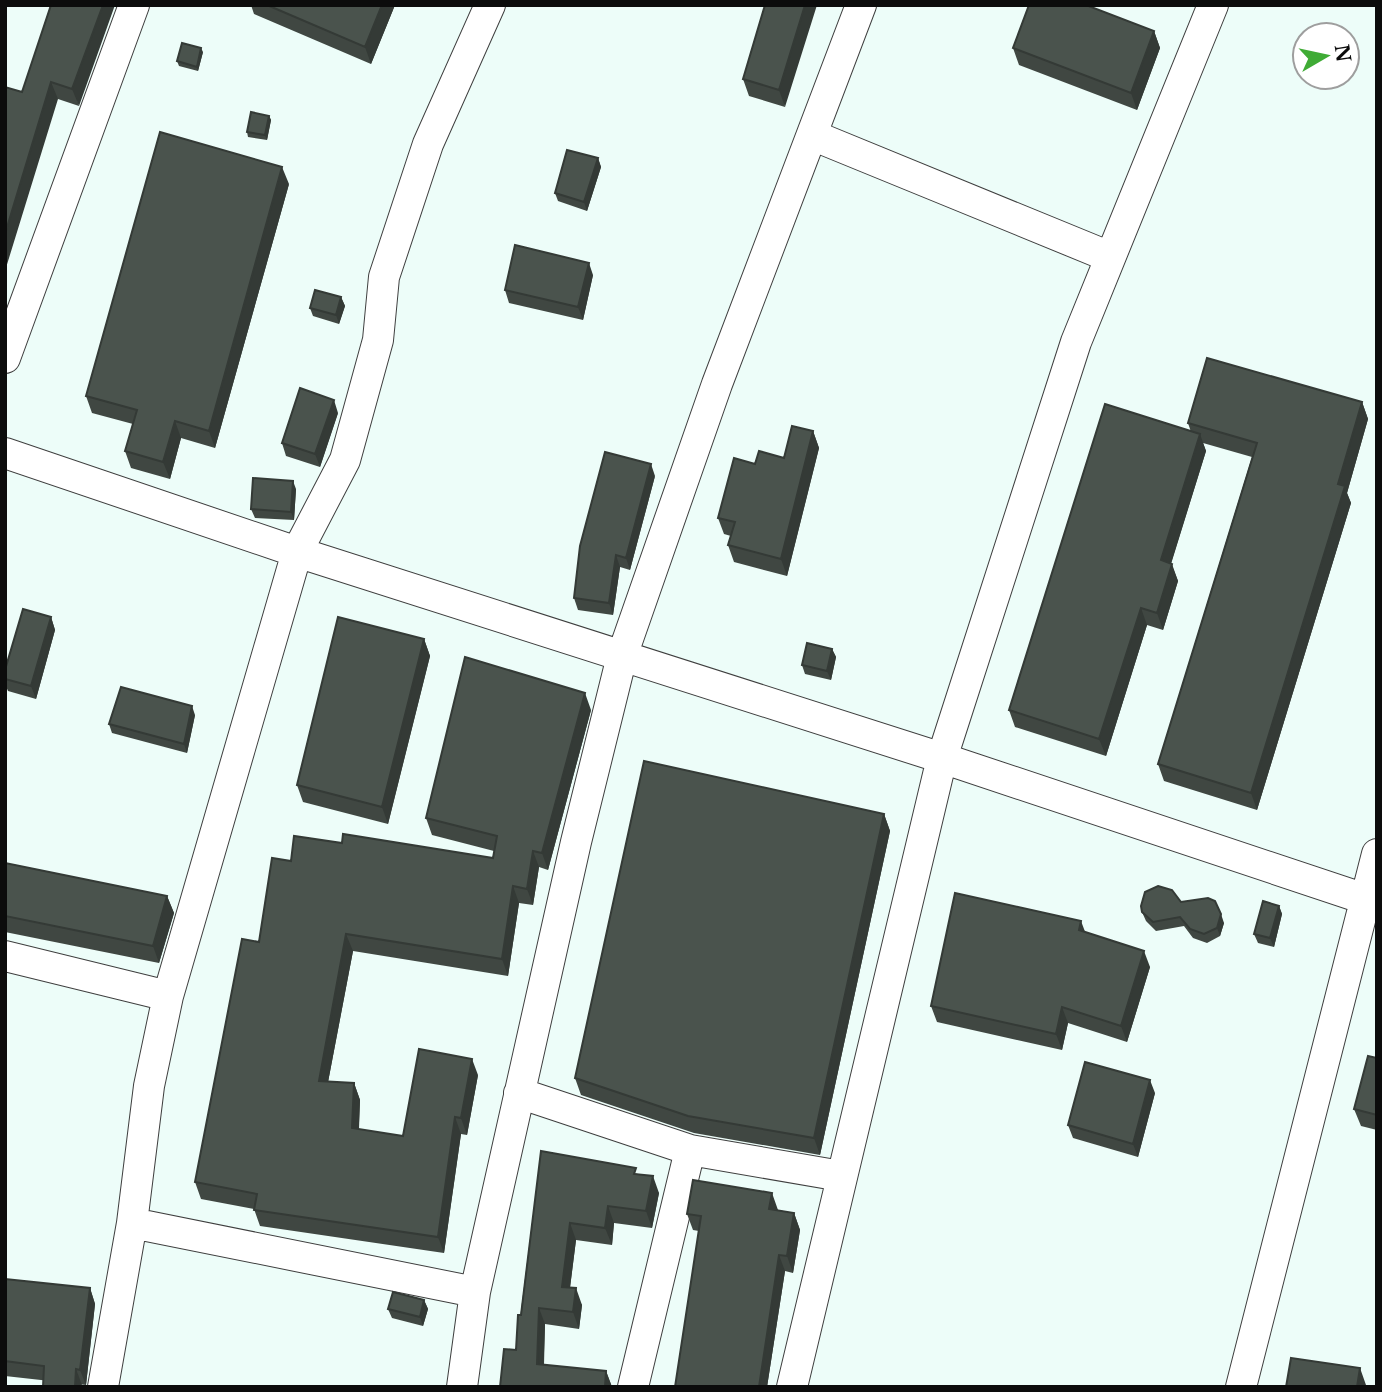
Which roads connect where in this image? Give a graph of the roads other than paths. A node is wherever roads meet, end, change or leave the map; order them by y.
1 (134, 5) edge
2 (490, 5) edge
3 (861, 5) edge
4 (1213, 5) edge
5 (812, 135) junction
6 (1110, 257) junction
7 (5, 358) edge
8 (5, 453) edge
9 (297, 552) junction
10 (622, 656) junction
11 (942, 758) junction
12 (1377, 854) edge
13 (1371, 902) edge
14 (5, 956) edge
15 (168, 996) junction
16 (519, 1093) junction
17 (690, 1150) junction
18 (841, 1176) junction
19 (131, 1223) junction
20 (475, 1292) junction
21 (103, 1387) edge
22 (462, 1387) edge
23 (633, 1387) edge
24 (792, 1387) edge
25 (1241, 1387) edge

1 - 7 street
2 - 9 street
3 - 5 street
4 - 6 street
5 - 6 street
5 - 10 street
6 - 11 street
8 - 9 street
9 - 10 street
9 - 15 street
10 - 11 street
10 - 16 street
11 - 13 street
11 - 18 street
12 - 13 street
13 - 25 street
14 - 15 street
15 - 19 street
16 - 17 street
16 - 20 street
17 - 18 street
17 - 23 street
18 - 24 street
19 - 20 street
19 - 21 street
20 - 22 street

